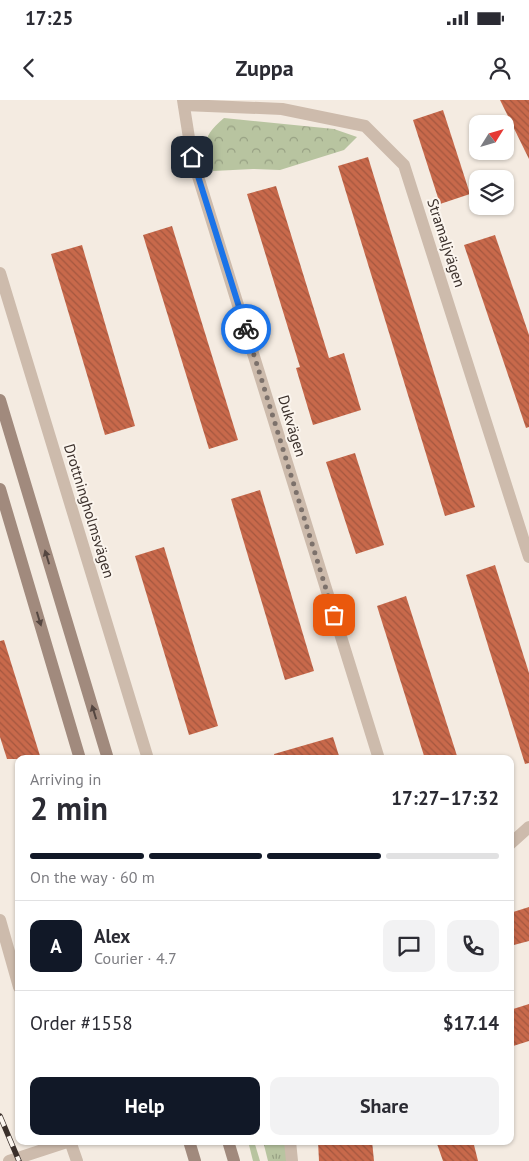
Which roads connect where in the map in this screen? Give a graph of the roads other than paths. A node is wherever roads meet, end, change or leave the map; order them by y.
1 (183, 103) edge
2 (0, 273) edge
3 (0, 400) edge
4 (0, 489) edge
5 (529, 557) edge
6 (79, 755) edge
7 (107, 755) edge
8 (147, 755) edge
9 (378, 755) edge
10 (529, 827) edge
11 (514, 840) edge
12 (0, 920) edge
13 (15, 973) edge
14 (58, 1145) edge
15 (71, 1145) edge
16 (191, 1145) edge
17 (229, 1145) edge
18 (290, 1145) edge
19 (9, 1161) edge
20 (77, 1161) edge
21 (195, 1161) edge
22 (234, 1161) edge
23 (292, 1161) edge

1 - 5 street, Stramaljvägen
1 - 9 street, Dukvägen
2 - 8 street, Drottningholmsvägen
7 -> 3 main road
4 -> 6 main road
10 - 11 street
12 - 13 street
14 - 19 street
15 - 20 street
16 - 21 main road
17 - 22 main road
18 - 23 street

